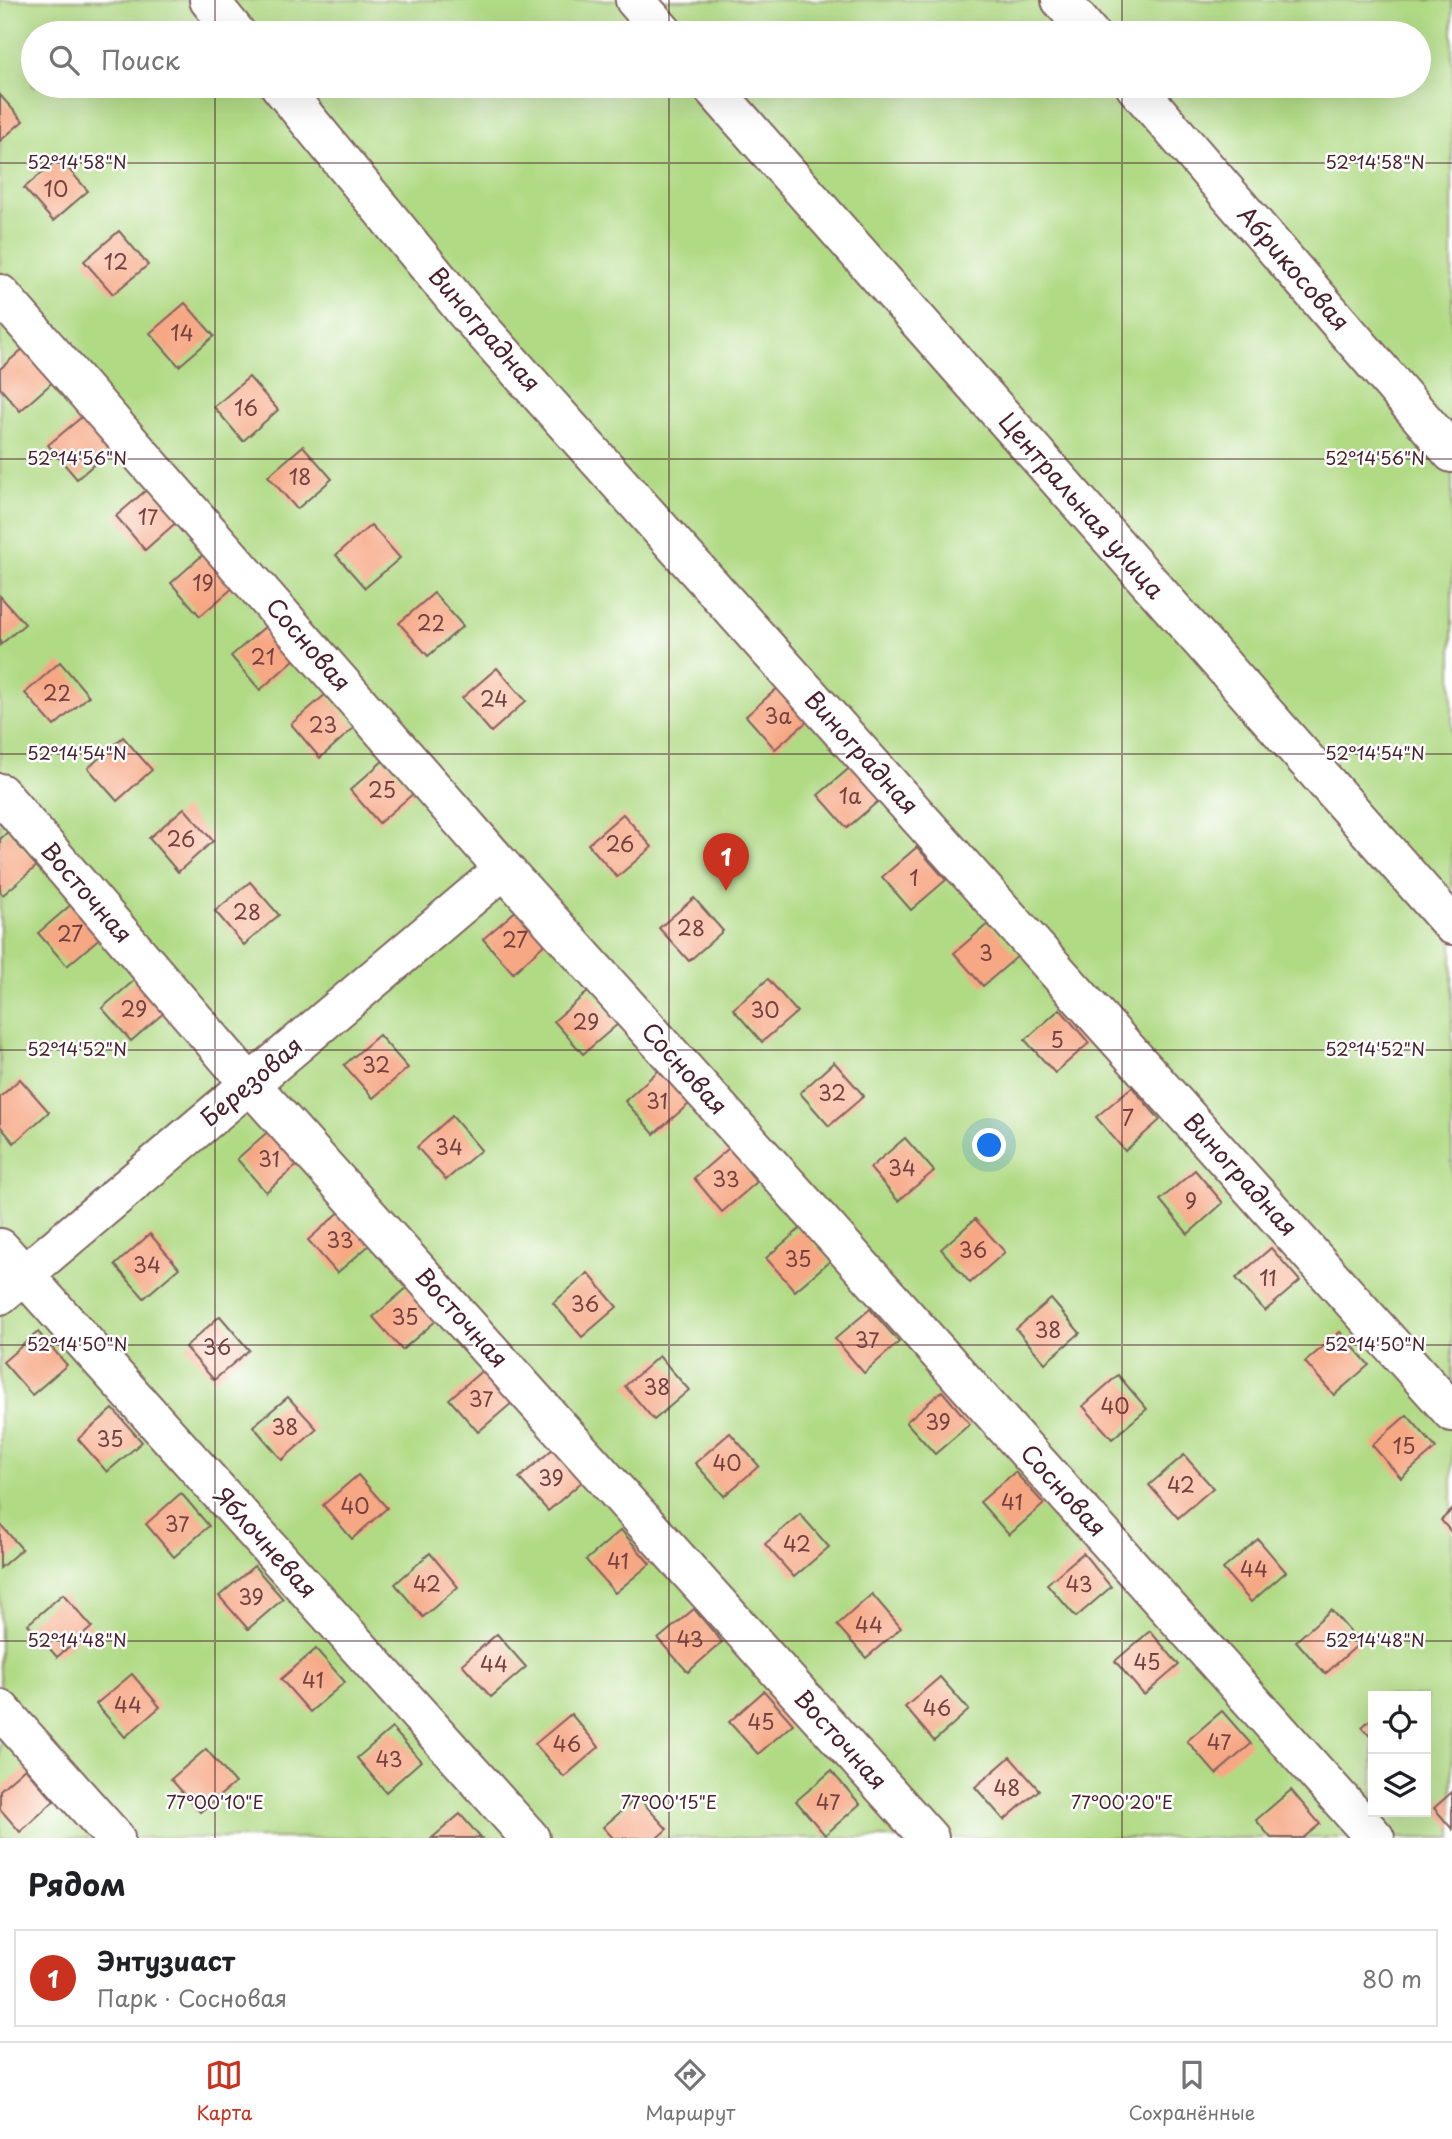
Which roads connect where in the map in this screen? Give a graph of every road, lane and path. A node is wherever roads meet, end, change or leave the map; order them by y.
1 (209, 0) edge
2 (635, 0) edge
3 (1060, 0) edge
4 (226, 21) edge
5 (653, 21) edge
6 (1078, 21) edge
7 (290, 98) edge
8 (722, 98) edge
9 (1145, 98) edge
10 (0, 294) edge
11 (1452, 453) edge
12 (0, 793) edge
13 (504, 869) junction
14 (1452, 925) edge
15 (250, 1084) junction
16 (8, 1273) edge
17 (1452, 1412) edge
18 (0, 1709) edge
19 (115, 1838) edge
20 (530, 1838) edge
21 (929, 1838) edge
22 (1376, 1838) edge

1 - 4 street
2 - 5 street
3 - 6 street
7 - 17 street, Виноградная
8 - 14 street, Центральная улица
9 - 11 street, Абрикосовая
10 - 13 street, Сосновая
12 - 15 street, Восточная
13 - 15 street, Березовая
13 - 22 street, Сосновая
15 - 16 street, Березовая
15 - 21 street, Восточная
16 - 20 street, Яблочневая
18 - 19 street

